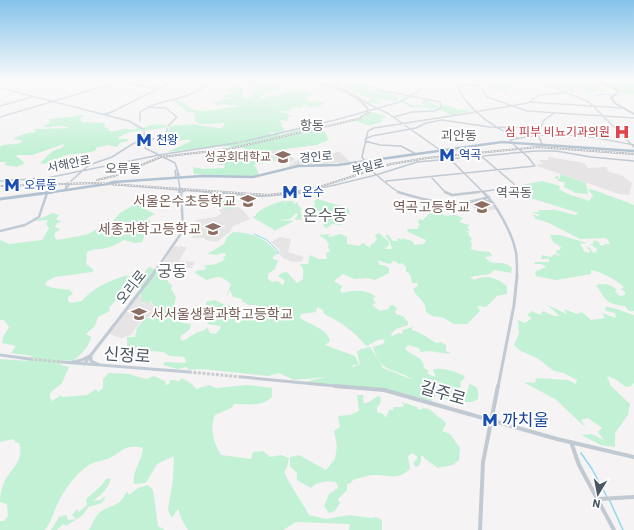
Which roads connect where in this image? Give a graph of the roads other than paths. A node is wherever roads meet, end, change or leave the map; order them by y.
1 (440, 103) edge
2 (42, 104) edge
3 (62, 104) edge
4 (128, 104) edge
5 (154, 104) edge
6 (370, 104) edge
7 (394, 104) edge
8 (468, 104) edge
9 (507, 104) edge
10 (522, 104) edge
11 (557, 104) edge
12 (590, 104) edge
13 (615, 104) edge
14 (514, 106) junction
15 (593, 106) junction
16 (148, 107) junction
17 (504, 107) junction
18 (377, 108) junction
19 (622, 108) junction
20 (480, 111) tunnel mouth
21 (112, 112) junction
22 (476, 112) junction
23 (105, 114) junction
24 (553, 114) junction
25 (634, 114) edge
26 (110, 116) junction
27 (0, 117) edge
28 (394, 117) junction
29 (603, 117) junction
30 (438, 118) junction
31 (634, 118) edge
32 (441, 120) junction
33 (140, 121) junction
34 (133, 122) junction
35 (136, 124) junction
36 (404, 124) junction
37 (493, 127) junction
38 (541, 128) junction
39 (411, 129) junction
40 (538, 134) junction
41 (518, 138) junction
42 (365, 140) junction
43 (144, 141) junction
44 (246, 141) tunnel mouth
45 (512, 142) junction
46 (236, 143) tunnel mouth
47 (542, 144) junction
48 (629, 144) junction
49 (634, 146) edge
50 (440, 150) junction
51 (634, 151) edge
52 (157, 154) junction
53 (166, 154) junction
54 (416, 154) junction
55 (480, 156) junction
56 (163, 157) junction
57 (449, 158) junction
58 (364, 161) junction
59 (634, 161) edge
60 (177, 169) junction
61 (84, 170) junction
62 (498, 171) junction
63 (466, 174) junction
64 (376, 175) junction
65 (178, 178) junction
66 (432, 178) junction
67 (0, 181) edge
68 (71, 181) dead end
69 (386, 181) junction
70 (68, 184) dead end
71 (107, 184) junction
72 (335, 185) joint
73 (65, 190) junction
74 (179, 190) joint
75 (186, 190) joint
76 (483, 191) junction
77 (47, 193) junction
78 (181, 193) junction
79 (262, 196) joint
80 (489, 197) junction
81 (0, 199) edge
82 (474, 202) junction
83 (493, 203) junction
84 (0, 231) edge
85 (0, 355) edge
86 (91, 356) junction
87 (30, 359) tunnel mouth
88 (62, 362) tunnel mouth
89 (70, 363) junction
90 (84, 364) junction
91 (103, 366) junction
92 (189, 372) tunnel mouth
93 (242, 377) tunnel mouth
94 (491, 420) junction
95 (571, 442) junction
96 (634, 457) edge
97 (634, 497) edge
98 (598, 499) junction
99 (480, 530) edge
100 (614, 530) edge

1 - 28 street
2 - 27 main road
3 - 23 main road
4 - 21 street
5 - 16 main road
6 - 18 main road
7 - 18 main road
8 - 22 street
9 - 14 street
10 - 14 street
11 - 15 street
12 - 15 street
13 - 19 main road
14 - 17 street
14 - 24 street
15 - 19 street
15 - 29 street
16 - 33 main road
16 - 43 street
17 - 20 street
17 - 22 street
18 - 28 street
18 - 44 main road
19 - 25 main road
21 - 23 street
21 - 26 main road
22 - 30 street
22 - 37 street
23 - 26 main road
24 - 29 street
24 - 38 street
26 - 34 main road
28 - 36 street
29 - 31 street
29 - 48 street
30 - 32 street
30 - 36 street
32 - 37 street
32 - 39 street
33 - 34 main road
33 - 35 main road
34 - 35 main road
35 - 43 main road
36 - 39 street
36 - 42 street
37 - 38 street
37 - 41 street
38 - 40 street
39 - 42 street
39 - 50 street
40 - 41 street
40 - 47 street
40 - 48 street
41 - 45 street
42 - 54 street
42 - 58 street
43 - 52 main road
43 - 61 main road
45 - 47 main road, 경인로
45 - 50 main road, 경인로
45 - 62 street, bridge
46 - 53 main road, 서해안로
47 - 51 main road, 경인로
48 - 49 street
50 - 54 main road, 경인로
52 - 53 main road, 서해안로
52 - 56 main road
52 - 61 main road, 서해안로
53 - 56 main road
54 - 58 main road, 경인로
55 - 57 street, 부일로
55 - 59 street, 부일로
55 - 62 street
56 - 60 main road
57 - 63 street
57 - 64 street, 부일로
58 - 64 street, bridge
58 - 65 main road, 경인로
60 - 65 main road
60 - 78 main road, 오리로, bridge
61 - 67 main road, 서해안로
61 - 68 main road
62 - 63 street
62 - 76 street
63 - 66 street
63 - 76 street
64 - 69 street
64 - 72 street, 부일로
65 - 71 main road, 경인로, bridge
66 - 69 street
66 - 76 street
69 - 82 street
70 - 73 street
71 - 73 main road, 경인로
71 - 74 street
72 - 79 main road, 부일로
73 - 77 main road, 경인로
74 - 78 main road
75 - 78 main road
75 - 79 street, 부일로
76 - 80 street
77 - 81 main road, 경인로
77 - 84 main road
78 - 86 main road, 오리로
80 - 82 street
80 - 83 street
82 - 83 street
83 - 94 street
85 - 87 main road
86 - 89 main road
86 - 90 main road, 오리로
86 - 91 main road
88 - 89 main road, 신정로
89 - 90 main road, 신정로
90 - 91 main road, 신정로
91 - 92 main road, 신정로
93 - 94 street, 길주로
94 - 95 street, 길주로
94 - 99 street
95 - 96 street, 길주로
95 - 98 street
97 - 98 street
98 - 100 street

